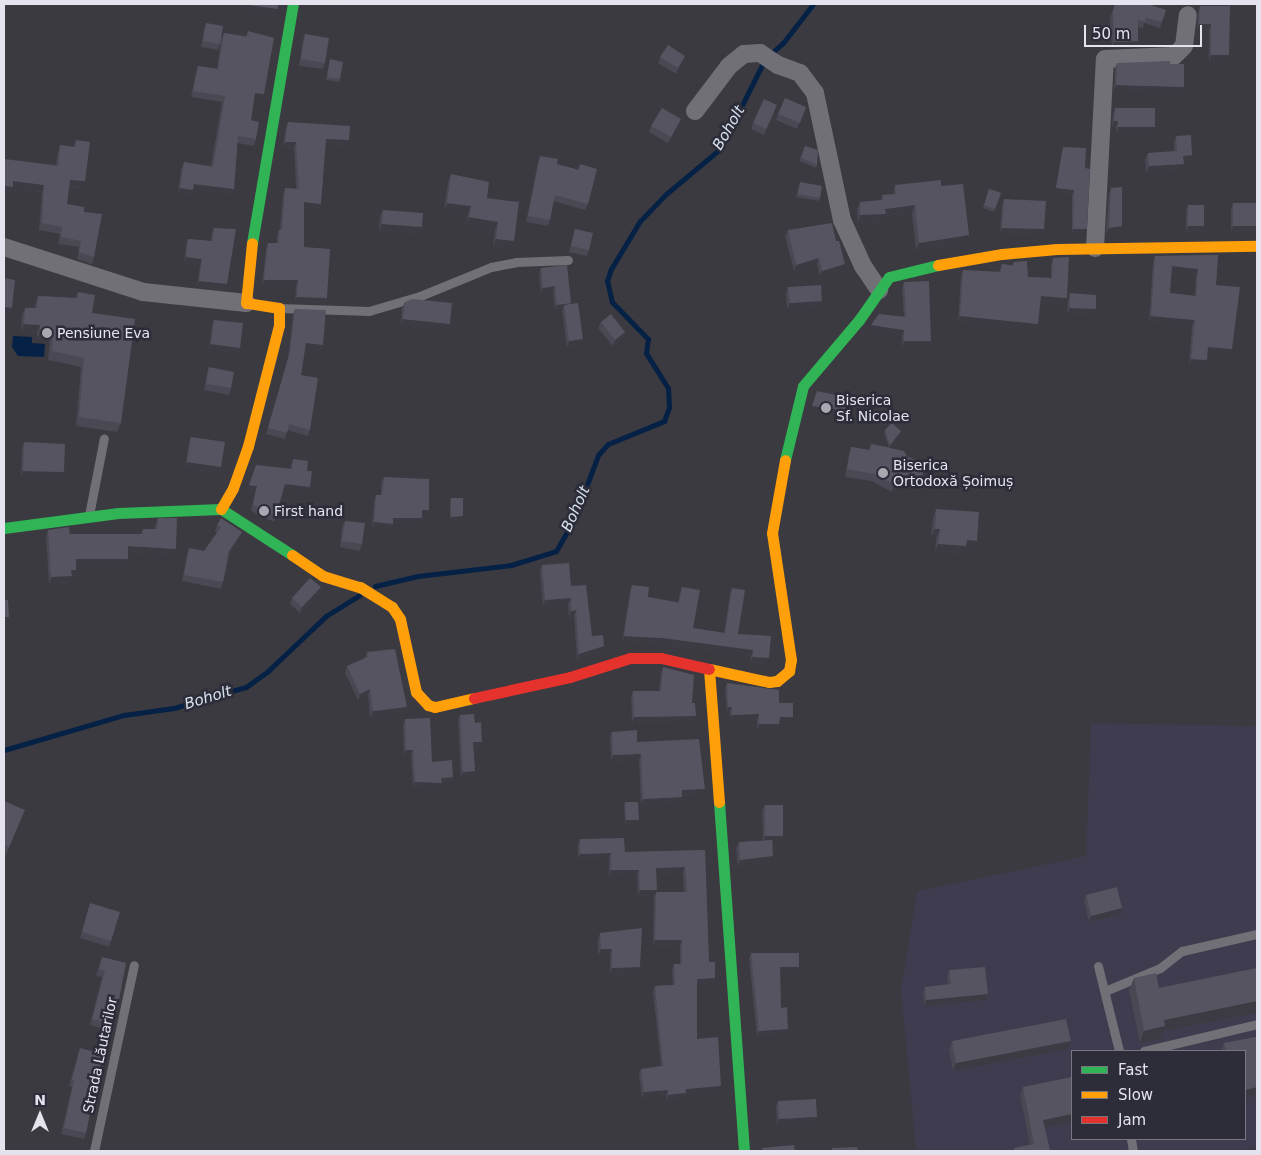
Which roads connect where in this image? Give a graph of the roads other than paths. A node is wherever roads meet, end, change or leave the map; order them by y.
1 (293, 4) edge
2 (1188, 15) dead end
3 (695, 111) dead end
4 (4, 246) edge
5 (1257, 246) edge
6 (1095, 248) junction
7 (568, 260) dead end
8 (879, 290) junction
9 (246, 303) junction
10 (279, 308) junction
11 (104, 438) dead end
12 (221, 509) junction
13 (89, 515) junction
14 (4, 528) edge
15 (709, 670) junction
16 (1257, 934) edge
17 (134, 965) dead end
18 (1098, 966) dead end
19 (1105, 991) junction
20 (1257, 1024) edge
21 (1164, 1049) edge
22 (1119, 1050) edge
23 (94, 1151) edge
24 (744, 1151) edge

1 - 9 street
2 - 6 street
3 - 8 street
4 - 9 street
5 - 6 street
6 - 8 street
7 - 10 lane
8 - 15 street
9 - 10 street
10 - 12 street
11 - 13 lane
12 - 13 street
12 - 15 street
13 - 14 street
15 - 24 street
16 - 19 lane
17 - 23 lane, Strada Lăutarilor
18 - 19 lane
19 - 22 lane
20 - 21 lane

